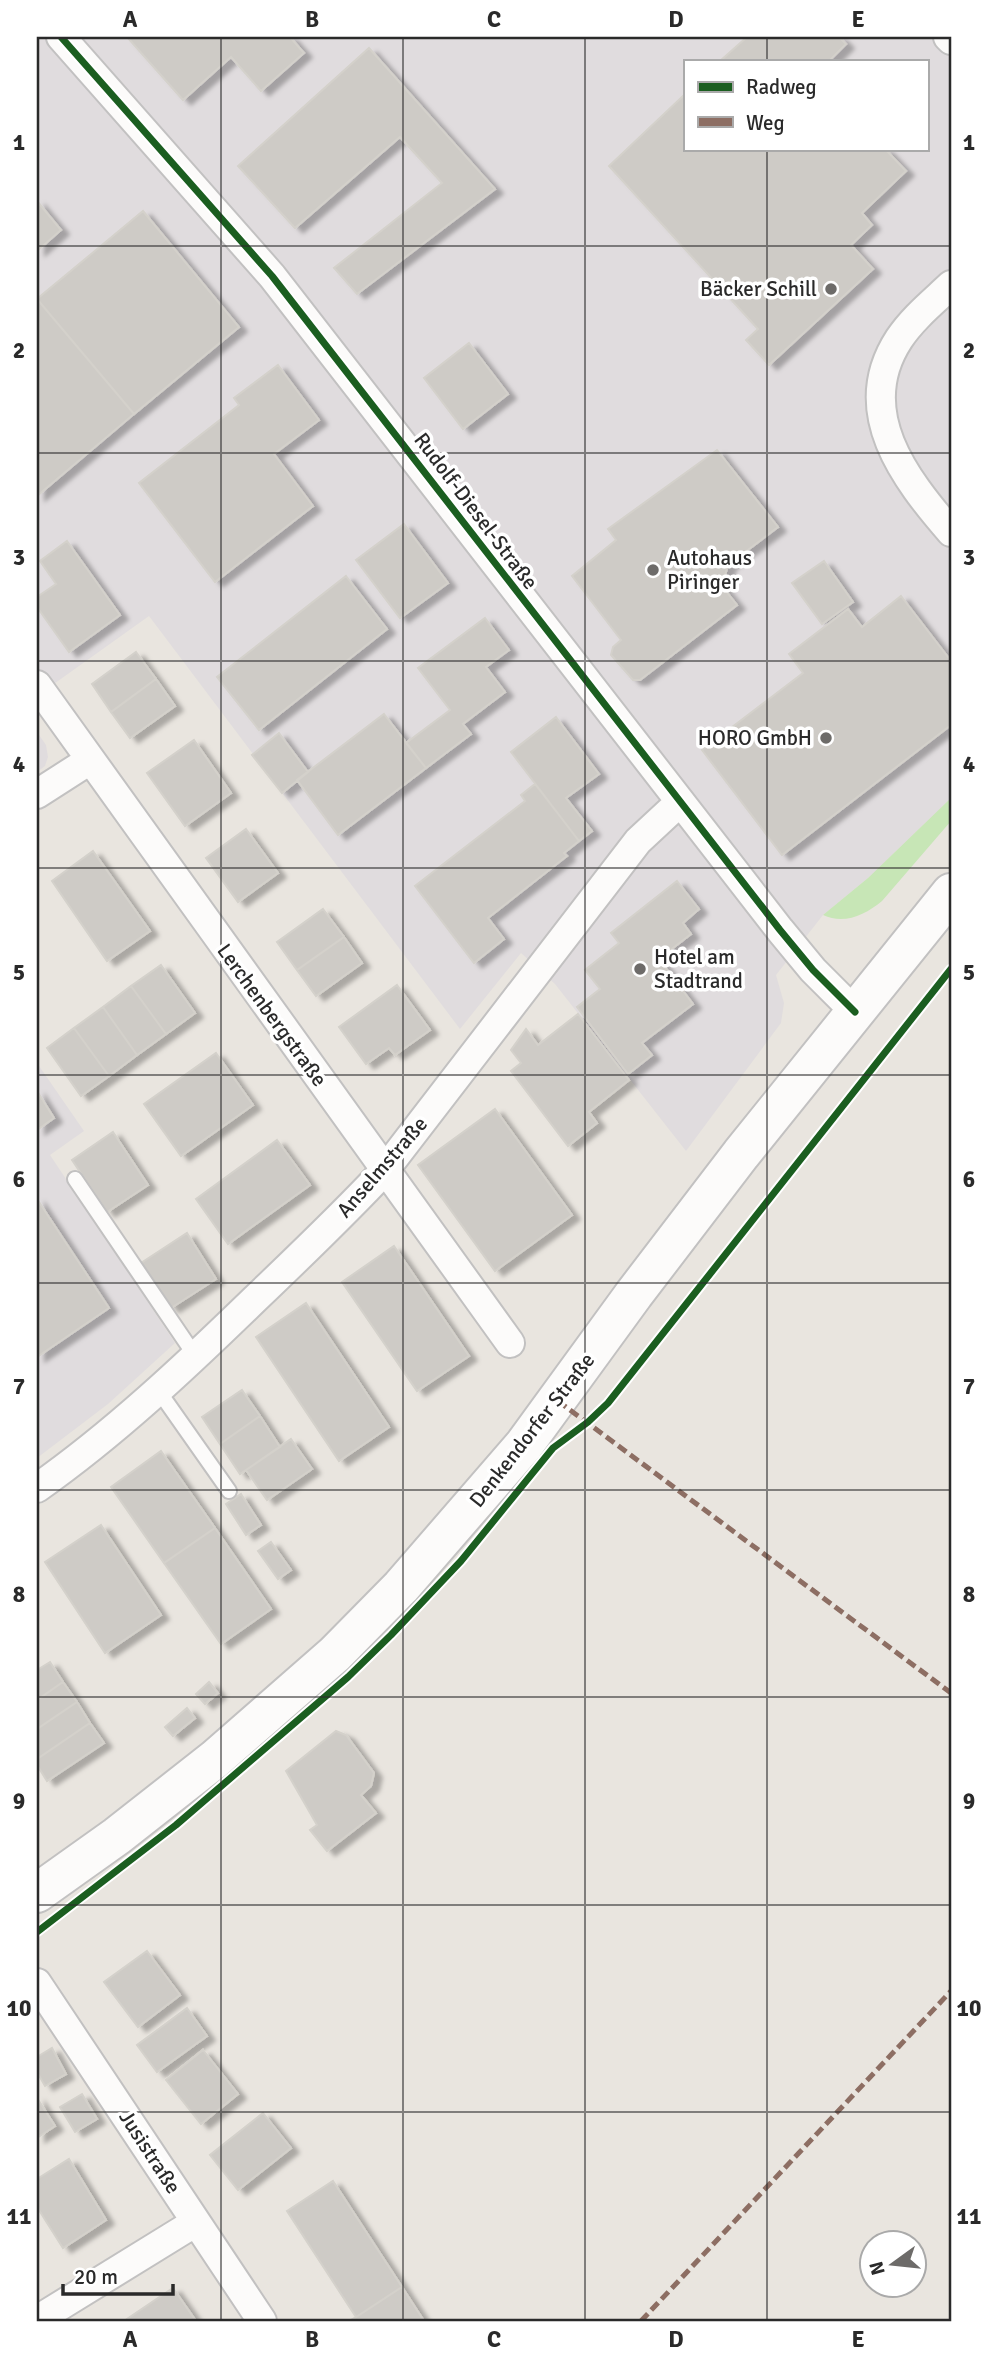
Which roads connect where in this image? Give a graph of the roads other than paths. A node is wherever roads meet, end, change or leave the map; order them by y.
1 (61, 37) edge
2 (951, 285) edge
3 (951, 533) edge
4 (37, 685) edge
5 (90, 760) junction
6 (37, 794) edge
7 (680, 802) junction
8 (951, 893) edge
9 (855, 1012) junction
10 (384, 1171) junction
11 (75, 1179) dead end
12 (510, 1343) dead end
13 (195, 1357) junction
14 (158, 1390) junction
15 (37, 1488) edge
16 (229, 1491) dead end
17 (37, 1893) edge
18 (37, 1983) edge
19 (196, 2222) junction
20 (37, 2320) edge
21 (262, 2321) edge

1 - 7 street, Rudolf-Diesel-Straße
2 - 3 street
4 - 5 street, Lerchenbergstraße
5 - 6 street
5 - 10 street, Lerchenbergstraße
7 - 9 street, Rudolf-Diesel-Straße
7 - 10 street, Anselmstraße
8 - 9 main road, Denkendorfer Straße
9 - 17 main road, Denkendorfer Straße
10 - 12 street, Lerchenbergstraße
10 - 13 street, Anselmstraße
11 - 13 lane
13 - 14 street, Anselmstraße
14 - 15 street, Anselmstraße
14 - 16 lane
18 - 19 street, Jusistraße
19 - 20 street
19 - 21 street, Jusistraße

